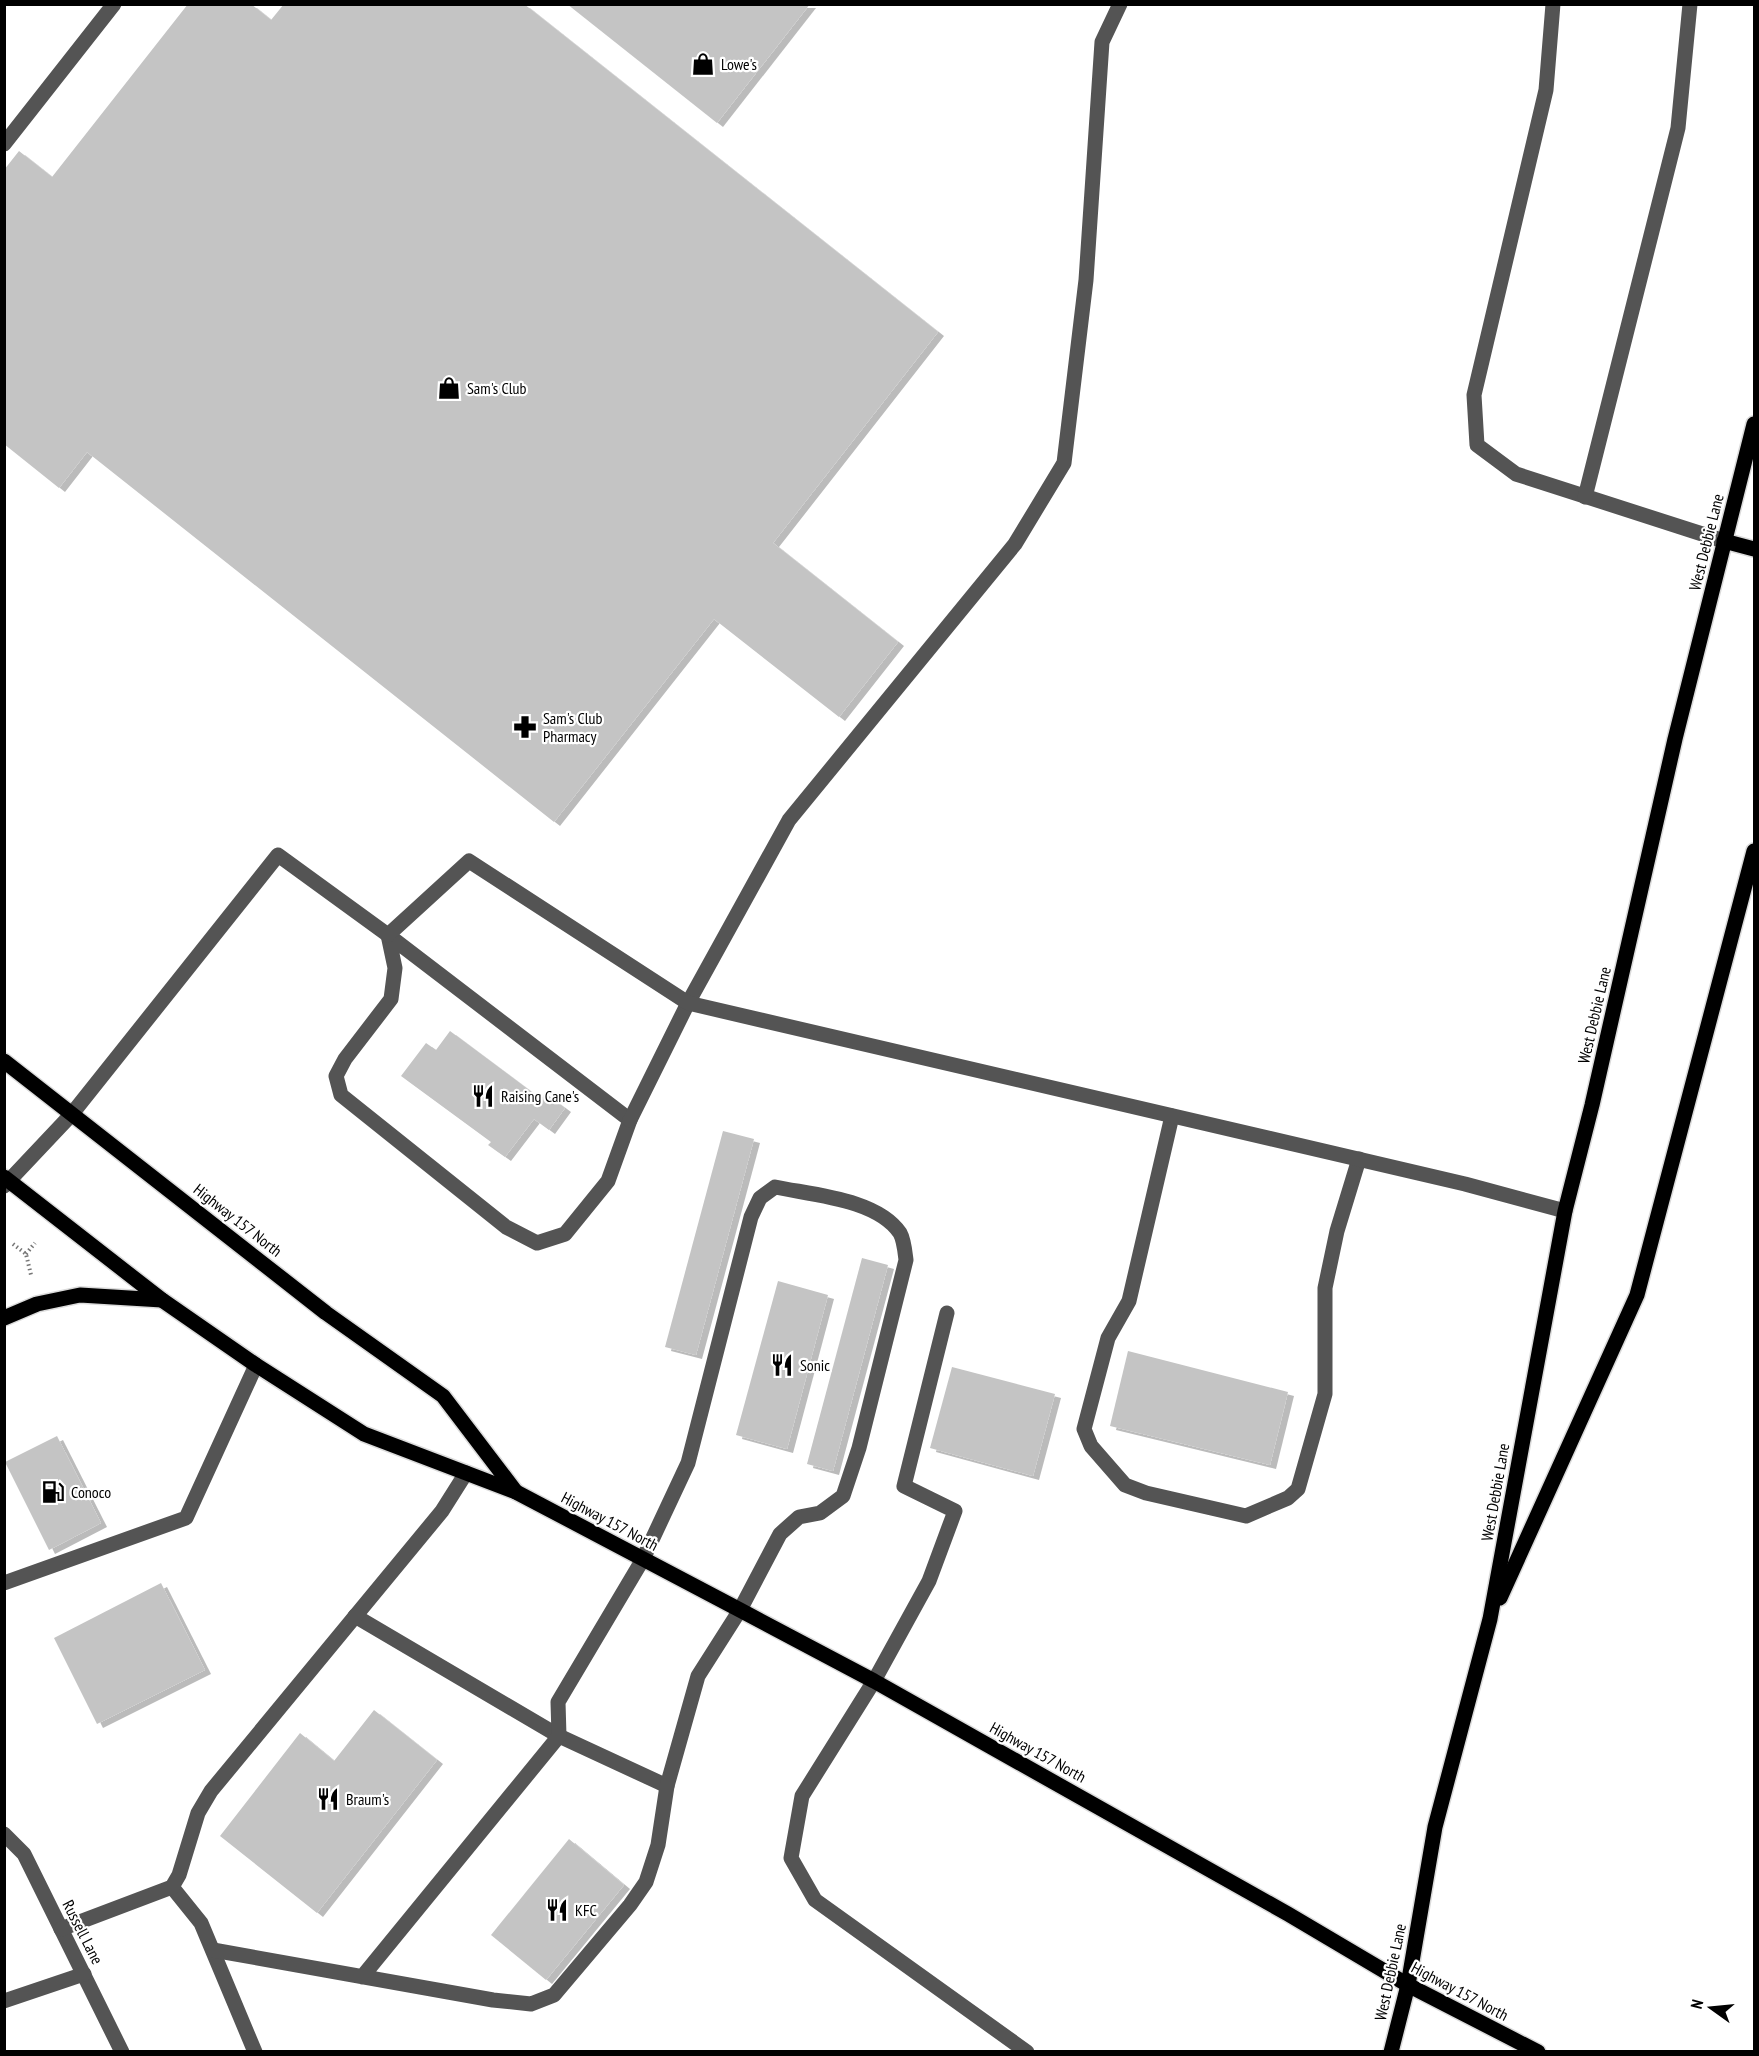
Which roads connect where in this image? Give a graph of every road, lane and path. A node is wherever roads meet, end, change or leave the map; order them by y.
1 (114, 4) edge
2 (1120, 4) edge
3 (1553, 4) edge
4 (1690, 4) edge
5 (4, 144) edge
6 (1755, 424) edge
7 (1585, 497) junction
8 (1724, 541) junction
9 (1755, 549) edge
10 (1755, 850) edge
11 (388, 935) junction
12 (688, 1003) junction
13 (4, 1061) edge
14 (71, 1115) junction
15 (1172, 1116) junction
16 (630, 1120) junction
17 (1359, 1159) junction
18 (6, 1181) edge
19 (1565, 1211) junction
20 (35, 1243) dead end
21 (13, 1245) dead end
22 (26, 1254) junction
23 (32, 1279) dead end
24 (162, 1300) junction
25 (947, 1313) dead end
26 (4, 1318) edge
27 (256, 1365) junction
28 (466, 1473) junction
29 (516, 1492) junction
30 (643, 1559) junction
31 (4, 1583) edge
32 (741, 1610) junction
33 (356, 1616) junction
34 (1491, 1619) junction
35 (874, 1681) junction
36 (559, 1736) junction
37 (668, 1786) junction
38 (4, 1834) edge
39 (172, 1887) junction
40 (61, 1929) junction
41 (213, 1950) junction
42 (84, 1974) junction
43 (362, 1977) junction
44 (1408, 1984) junction
45 (4, 2001) edge
46 (122, 2052) edge
47 (255, 2052) edge
48 (1027, 2052) edge
49 (1392, 2052) edge
50 (1538, 2052) edge

1 - 5 street
2 - 12 street
3 - 7 street
4 - 7 street
6 - 8 main road, West Debbie Lane
7 - 8 street
8 - 9 main road
8 - 19 main road, West Debbie Lane
10 - 34 main road, West Debbie Lane
11 - 12 street
11 - 14 street
11 - 16 street
11 - 16 street
12 - 15 street
12 - 16 street
13 - 14 main road, Highway 157 North
14 - 18 street
14 - 29 main road, Highway 157 North
15 - 17 street
15 - 17 street
17 - 19 street
18 - 24 main road, Highway 157 North
19 - 34 main road, West Debbie Lane
20 - 22 path
21 - 22 path
22 - 23 path
24 - 26 main road
24 - 27 main road, Highway 157 North
25 - 35 street
27 - 28 main road, Highway 157 North
27 - 31 street
28 - 29 main road, Highway 157 North
28 - 33 street
29 - 30 main road, Highway 157 North
30 - 32 main road, Highway 157 North
30 - 32 street
30 - 36 street
32 - 35 main road, Highway 157 North
32 - 37 street
33 - 36 street
33 - 39 street
34 - 44 main road, West Debbie Lane
35 - 44 main road, Highway 157 North
35 - 48 street
36 - 37 street
36 - 43 street
37 - 43 street
38 - 40 street, Russell Lane
39 - 40 street
39 - 41 street
40 - 42 street, Russell Lane
41 - 43 street
41 - 47 street
42 - 45 street
42 - 46 street, Russell Lane
44 - 49 main road, West Debbie Lane
44 - 50 main road, Highway 157 North

